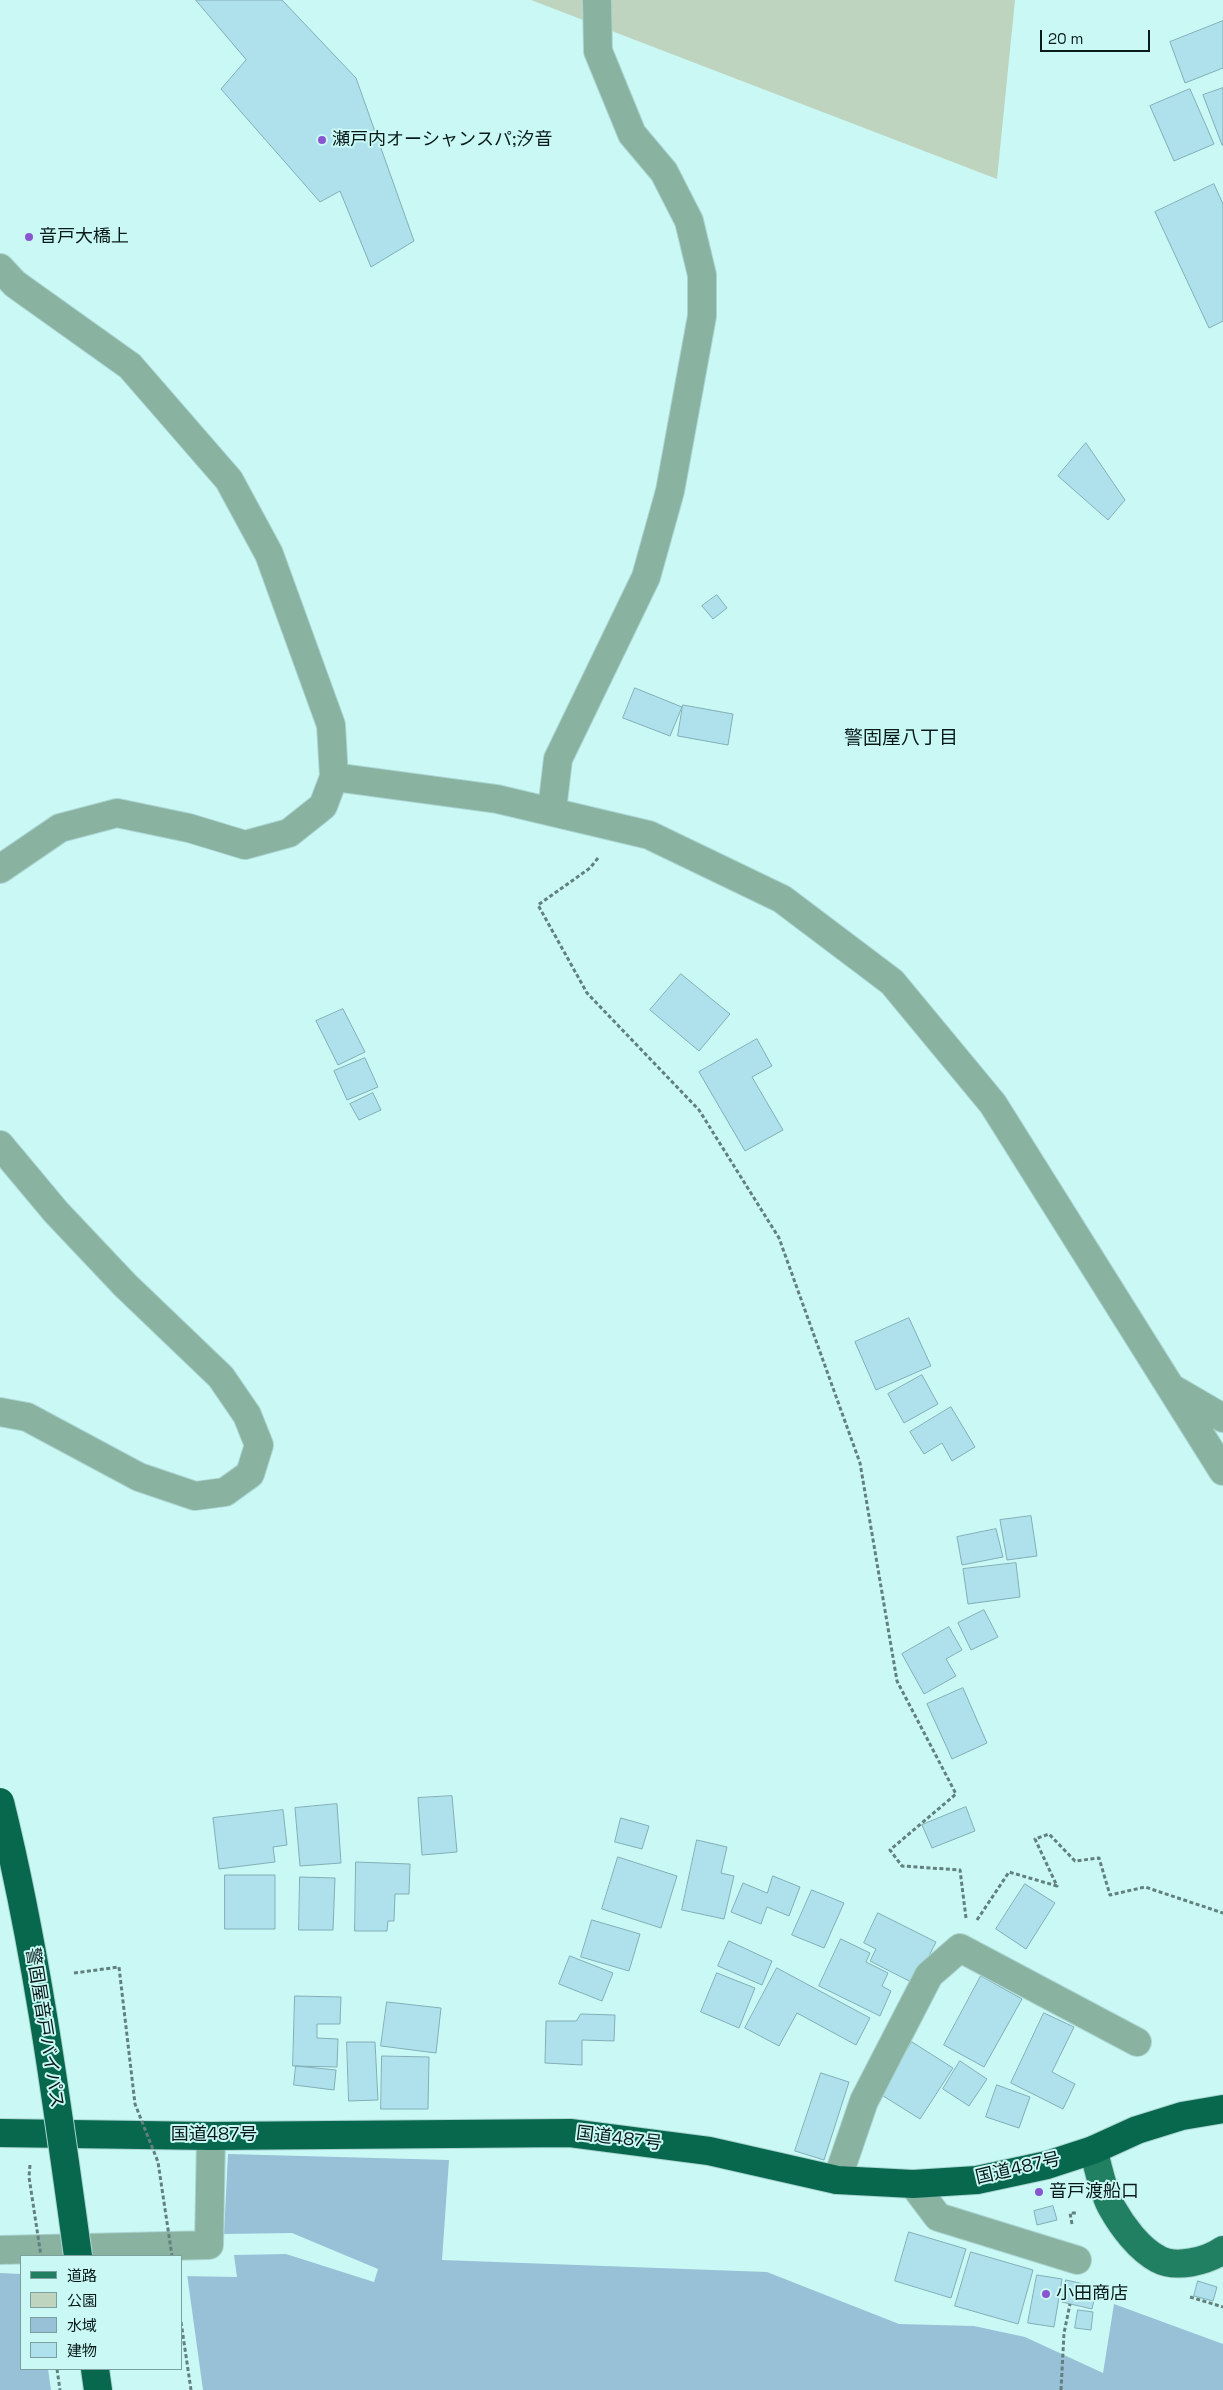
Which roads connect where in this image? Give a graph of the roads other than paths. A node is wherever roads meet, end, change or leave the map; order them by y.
1 (597, 0) edge
2 (0, 268) edge
3 (334, 777) junction
4 (552, 810) junction
5 (0, 869) edge
6 (0, 1145) edge
7 (1172, 1388) junction
8 (0, 1412) edge
9 (1223, 1418) edge
10 (1223, 1471) edge
11 (0, 1802) edge
12 (1137, 2042) dead end
13 (1223, 2109) edge
14 (0, 2132) edge
15 (211, 2136) junction
16 (1093, 2150) junction
17 (837, 2180) junction
18 (912, 2184) junction
19 (0, 2250) edge
20 (1223, 2250) edge
21 (78, 2255) edge
22 (1077, 2260) dead end
23 (95, 2370) edge
24 (98, 2390) edge

1 - 4 street
2 - 3 street
3 - 4 street
3 - 5 street
4 - 7 street
6 - 8 street
7 - 9 street
7 - 10 street
11 - 21 highway, 警固屋音戸バイパス, bridge
12 - 17 street
13 - 16 highway, 国道487号
14 - 15 highway, 国道487号
15 - 17 highway, 国道487号
15 - 19 street
16 - 18 highway, 国道487号
16 - 20 main road
17 - 18 highway, 国道487号
18 - 22 street
23 - 24 highway

